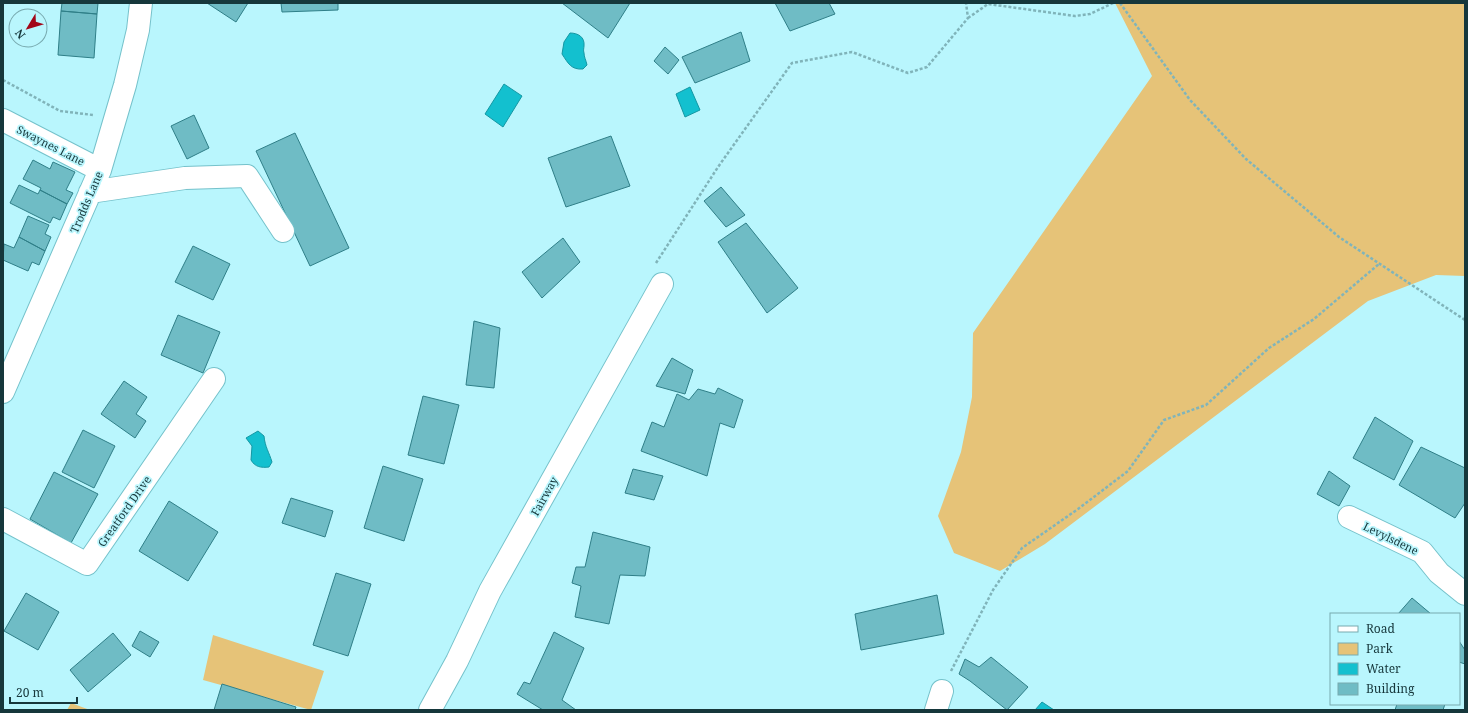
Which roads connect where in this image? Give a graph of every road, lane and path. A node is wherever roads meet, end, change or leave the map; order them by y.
1 (141, 3) edge
2 (966, 3) edge
3 (1113, 3) edge
4 (1120, 3) edge
5 (968, 18) junction
6 (3, 80) edge
7 (115, 118) junction
8 (3, 120) edge
9 (100, 170) junction
10 (90, 192) junction
11 (283, 231) dead end
12 (1379, 264) junction
13 (662, 284) joint
14 (1465, 320) edge
15 (214, 379) dead end
16 (3, 392) edge
17 (1349, 517) dead end
18 (3, 519) edge
19 (1465, 594) edge
20 (939, 701) edge
21 (430, 710) edge

1 - 7 street, Trodds Lane
2 - 5 path
3 - 5 path
4 - 12 path
5 - 13 path
6 - 7 path
7 - 9 street, Trodds Lane
8 - 9 street, Swaynes Lane
9 - 10 street, Trodds Lane
10 - 11 street
10 - 16 street, Trodds Lane
12 - 14 path
12 - 20 path
13 - 21 street, Fairway
15 - 18 street, Greatford Drive
17 - 19 street, Levylsdene

